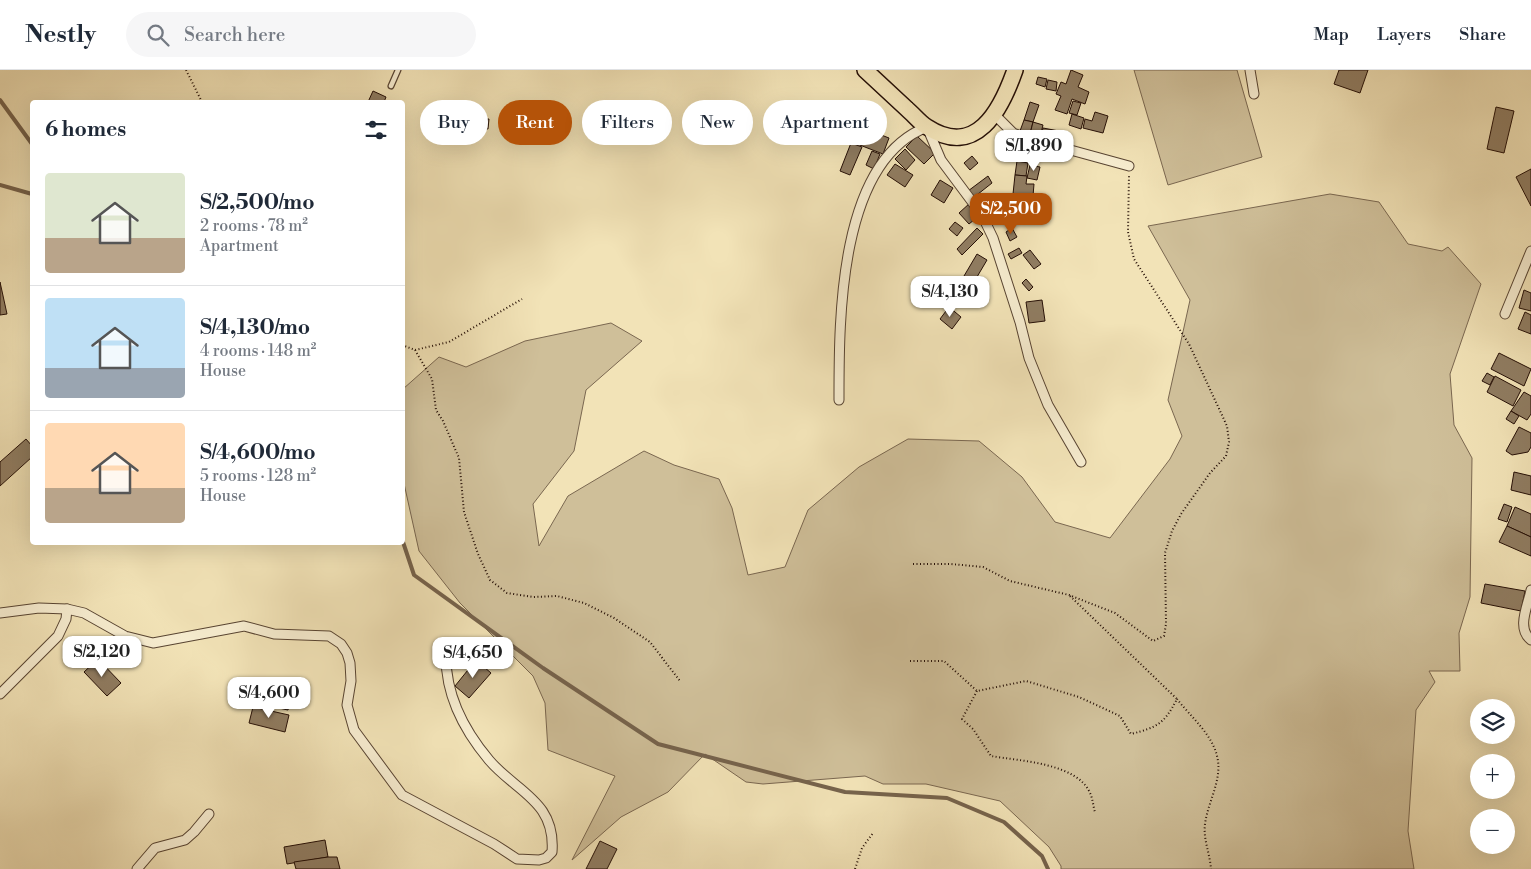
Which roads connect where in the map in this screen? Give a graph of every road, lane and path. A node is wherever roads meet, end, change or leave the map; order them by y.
1 (186, 70) edge
2 (398, 70) edge
3 (865, 70) edge
4 (1015, 70) edge
5 (1250, 70) edge
6 (391, 86) dead end
7 (1254, 94) dead end
8 (201, 100) edge
9 (994, 114) junction
10 (927, 127) junction
11 (1129, 166) joint
12 (1531, 251) edge
13 (522, 299) dead end
14 (1505, 314) dead end
15 (405, 346) edge
16 (415, 350) junction
17 (839, 400) dead end
18 (1080, 462) dead end
19 (913, 564) dead end
20 (1531, 590) edge
21 (1069, 595) junction
22 (67, 609) junction
23 (0, 613) edge
24 (1531, 640) edge
25 (446, 656) dead end
26 (910, 661) dead end
27 (680, 681) dead end
28 (977, 691) junction
29 (0, 694) edge
30 (1177, 699) junction
31 (1095, 812) dead end
32 (209, 814) dead end
33 (873, 833) dead end
34 (137, 869) edge
35 (855, 869) edge
36 (1211, 869) edge

1 - 8 path
2 - 6 lane
3 - 10 main road
4 - 9 main road
5 - 7 street
9 - 10 main road
9 - 11 street
10 - 17 street
10 - 18 street
11 - 21 path
12 - 14 street
13 - 16 path
15 - 16 path
16 - 27 path
19 - 21 path
20 - 24 street
21 - 30 path
22 - 23 street
22 - 25 street
22 - 29 street
26 - 28 path
28 - 30 path
28 - 31 path
30 - 36 path
32 - 34 street
33 - 35 path

